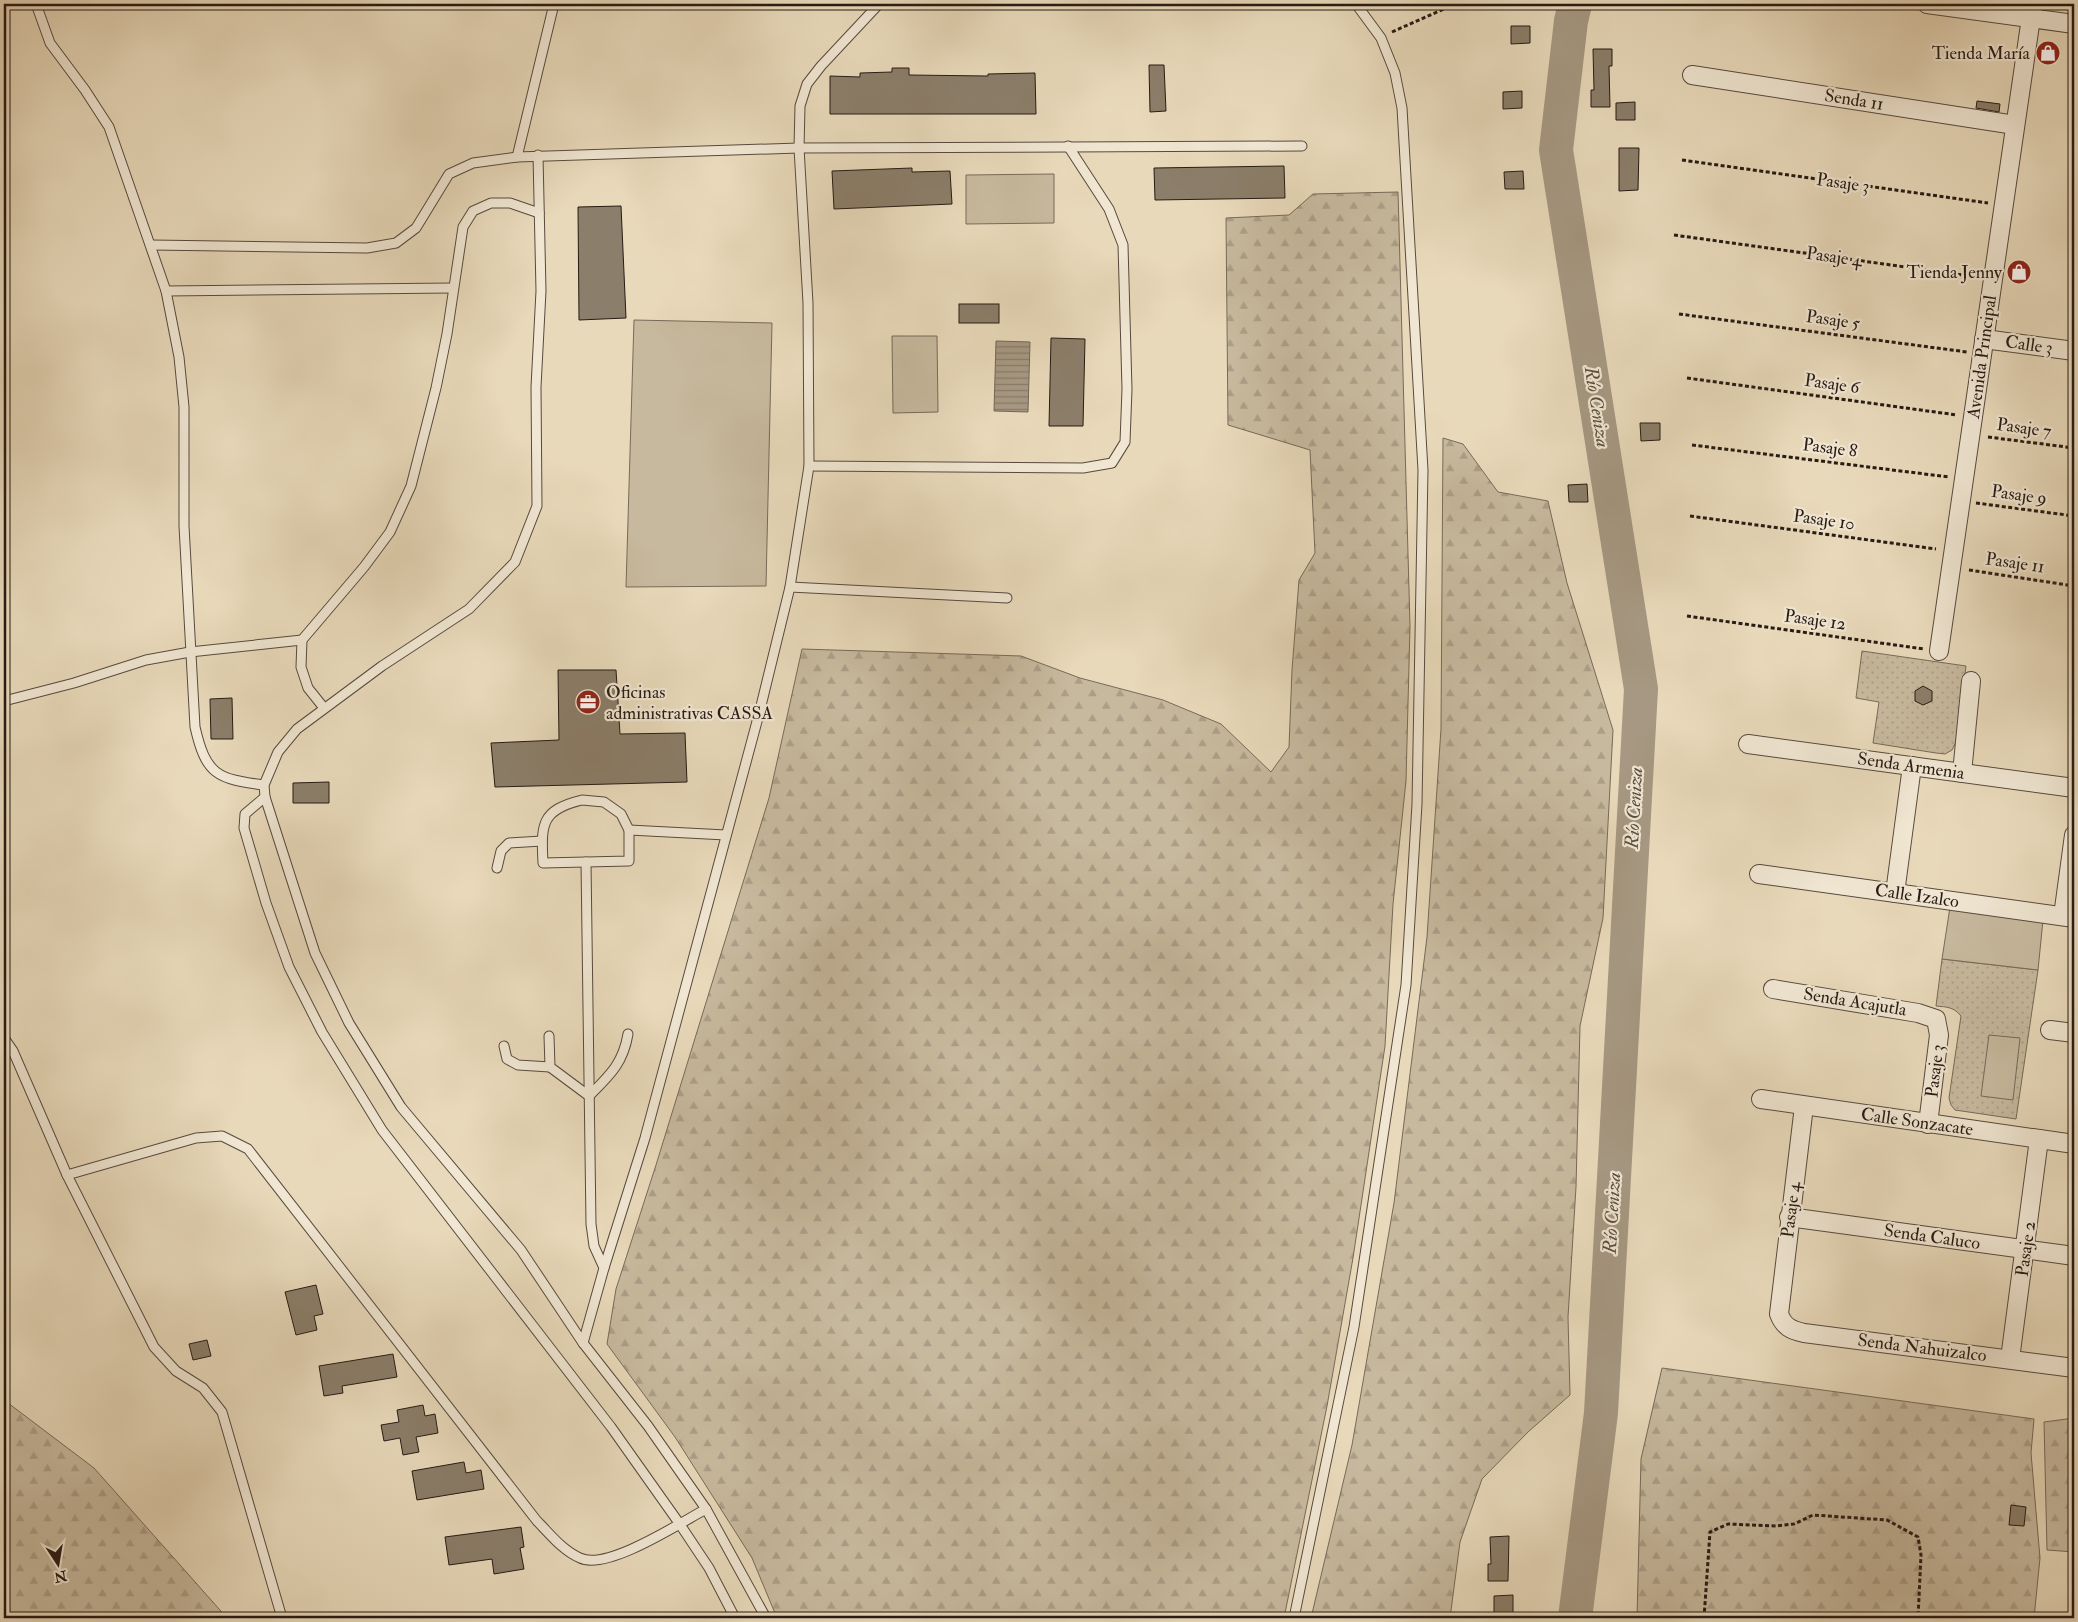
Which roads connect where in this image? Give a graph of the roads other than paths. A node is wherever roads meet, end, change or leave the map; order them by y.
1 (36, 4) edge
2 (554, 4) edge
3 (879, 4) edge
4 (1356, 4) edge
5 (1926, 4) edge
6 (2032, 11) edge
7 (2074, 24) edge
8 (1692, 75) dead end
9 (2015, 125) junction
10 (1068, 146) junction
11 (1302, 146) dead end
12 (799, 148) junction
13 (538, 155) junction
14 (517, 157) junction
15 (539, 213) junction
16 (151, 245) junction
17 (453, 288) junction
18 (166, 291) junction
19 (1983, 346) junction
20 (2074, 351) edge
21 (809, 466) junction
22 (790, 587) junction
23 (1007, 598) dead end
24 (302, 640) junction
25 (1939, 651) road end
26 (190, 652) junction
27 (1971, 680) dead end
28 (4, 701) edge
29 (324, 708) junction
30 (1748, 744) dead end
31 (1912, 766) junction
32 (1962, 773) junction
33 (264, 785) junction
34 (2074, 788) edge
35 (265, 797) junction
36 (629, 830) junction
37 (2074, 835) edge
38 (726, 836) junction
39 (542, 841) junction
40 (586, 862) junction
41 (497, 868) dead end
42 (1760, 874) dead end
43 (1895, 893) junction
44 (2069, 917) edge
45 (1773, 989) dead end
46 (1936, 1018) joint
47 (2050, 1030) dead end
48 (2074, 1033) edge
49 (628, 1034) dead end
50 (549, 1036) dead end
51 (4, 1038) edge
52 (504, 1046) dead end
53 (550, 1067) junction
54 (589, 1096) junction
55 (1761, 1099) dead end
56 (1804, 1106) junction
57 (1928, 1124) junction
58 (2039, 1139) junction
59 (2074, 1144) edge
60 (67, 1174) junction
61 (1789, 1217) junction
62 (2026, 1250) junction
63 (2074, 1256) edge
64 (604, 1268) junction
65 (1779, 1314) joint
66 (583, 1343) junction
67 (2010, 1359) junction
68 (2074, 1368) edge
69 (706, 1509) junction
70 (680, 1523) junction
71 (282, 1618) edge
72 (735, 1618) edge
73 (766, 1618) edge
74 (1294, 1618) edge

1 - 16 lane
2 - 14 lane
3 - 12 lane
4 - 74 lane
5 - 6 street
6 - 7 street
6 - 9 street, Avenida Principal
8 - 9 street, Senda 11
9 - 19 street, Avenida Principal
10 - 11 lane
10 - 12 lane
10 - 21 lane
12 - 13 lane
12 - 21 lane
13 - 14 lane
13 - 15 lane
14 - 16 lane
15 - 17 lane
15 - 29 lane
16 - 18 lane
17 - 18 lane
17 - 24 lane
18 - 26 lane
19 - 20 street, Calle 3
19 - 25 street, Avenida Principal
21 - 22 lane
22 - 23 lane
22 - 38 lane
24 - 26 lane
24 - 29 lane
26 - 28 lane
26 - 33 lane
27 - 32 street
29 - 33 lane
30 - 31 street, Senda Armenia
31 - 32 street, Senda Armenia
31 - 43 street
32 - 34 street, Senda Armenia
33 - 35 lane
35 - 66 lane
35 - 70 lane
36 - 38 lane
36 - 39 lane
36 - 40 lane
37 - 44 street
38 - 64 lane
39 - 40 lane
39 - 41 lane
40 - 54 lane
42 - 43 street, Calle Izalco
43 - 44 street, Calle Izalco
45 - 46 street, Senda Acajutla
46 - 57 street, Pasaje 3
47 - 48 street
49 - 54 lane
50 - 53 lane
51 - 60 lane
52 - 53 lane
53 - 54 lane
54 - 64 lane
55 - 56 street, Calle Sonzacate
56 - 57 street, Calle Sonzacate
56 - 61 street, Pasaje 4
57 - 58 street, Calle Sonzacate
58 - 59 street, Calle Sonzacate
58 - 62 street, Pasaje 2
60 - 70 lane
60 - 71 lane
61 - 62 street, Senda Caluco
61 - 65 street, Pasaje 4
62 - 63 street, Senda Caluco
62 - 67 street, Pasaje 2
64 - 66 lane
65 - 67 street, Senda Nahuizalco
66 - 69 lane
67 - 68 street, Senda Nahuizalco
69 - 70 lane
69 - 73 lane
70 - 72 lane

